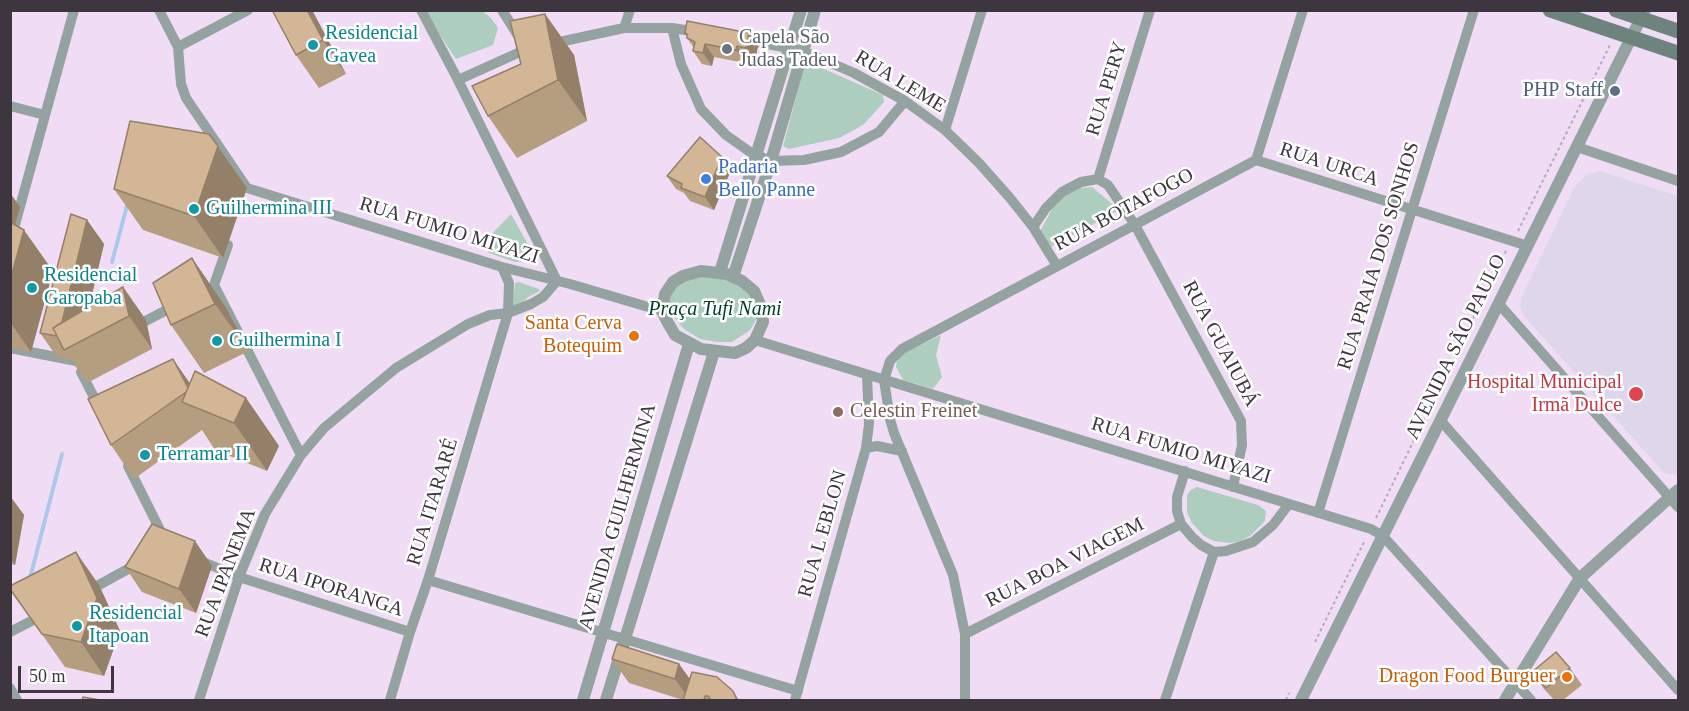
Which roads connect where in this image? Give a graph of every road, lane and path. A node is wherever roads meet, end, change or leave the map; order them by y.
1 (74, 10) edge
2 (159, 10) edge
3 (248, 10) edge
4 (421, 10) edge
5 (502, 10) edge
6 (630, 10) edge
7 (801, 10) edge
8 (815, 10) edge
9 (982, 10) edge
10 (1150, 10) edge
11 (1303, 10) edge
12 (1474, 10) edge
13 (1550, 10) edge
14 (1616, 10) edge
15 (1643, 15) edge
16 (624, 28) junction
17 (672, 28) junction
18 (1678, 31) edge
19 (1616, 32) junction
20 (705, 33) edge
21 (726, 36) edge
22 (1632, 38) junction
23 (178, 47) junction
24 (789, 49) junction
25 (803, 51) junction
26 (520, 52) junction
27 (1678, 53) edge
28 (458, 80) junction
29 (905, 101) junction
30 (10, 106) edge
31 (45, 115) junction
32 (945, 130) junction
33 (1577, 147) junction
34 (756, 154) junction
35 (1256, 160) junction
36 (771, 161) junction
37 (1098, 179) junction
38 (1678, 181) edge
39 (1412, 210) junction
40 (1135, 225) junction
41 (1033, 227) junction
42 (230, 238) dead end
43 (1513, 241) junction
44 (10, 243) edge
45 (1528, 246) junction
46 (1057, 266) junction
47 (502, 267) junction
48 (720, 272) junction
49 (733, 276) junction
50 (557, 281) junction
51 (185, 300) edge
52 (1499, 304) junction
53 (662, 311) junction
54 (508, 313) junction
55 (127, 330) edge
56 (755, 340) junction
57 (689, 344) junction
58 (10, 348) edge
59 (714, 352) junction
60 (867, 375) junction
61 (884, 380) junction
62 (1441, 421) junction
63 (106, 423) edge
64 (866, 448) junction
65 (902, 451) junction
66 (301, 455) junction
67 (125, 460) edge
68 (1185, 471) junction
69 (1233, 487) junction
70 (1676, 498) edge
71 (1289, 504) junction
72 (1318, 513) junction
73 (1181, 524) junction
74 (1371, 529) junction
75 (1383, 536) junction
76 (169, 548) edge
77 (1214, 552) junction
78 (190, 557) edge
79 (149, 558) edge
80 (239, 577) junction
81 (1580, 578) junction
82 (428, 580) junction
83 (80, 595) edge
84 (51, 610) edge
85 (605, 631) junction
86 (10, 632) edge
87 (410, 632) junction
88 (965, 634) junction
89 (625, 637) junction
90 (1312, 647) dead end
91 (1515, 682) junction
92 (10, 688) edge
93 (1291, 690) dead end
94 (1678, 690) edge
95 (797, 696) edge
96 (17, 700) edge
97 (199, 700) edge
98 (390, 700) edge
99 (583, 700) edge
100 (606, 700) edge
101 (965, 700) edge
102 (1166, 700) edge
103 (1286, 700) edge
104 (1301, 700) edge
105 (1504, 700) edge
106 (1531, 700) edge

1 - 31 street
2 - 23 street, RUA FUMIO MIYAZI
3 - 23 street
4 - 28 street
5 - 26 street
6 - 16 street
7 - 24 street
8 - 25 street
9 - 32 street
10 - 37 street, RUA PERY
11 - 35 street
12 - 39 street, RUA PRAIA DOS SONHOS
13 - 19 main road
14 - 15 main road
15 - 18 main road
15 - 22 street, AVENIDA SÃO PAULO
16 - 17 street
16 - 26 street
17 - 20 street
17 - 34 street
19 - 22 main road
19 - 43 path
21 - 24 street, RUA LEME
22 - 27 main road
22 - 33 street, AVENIDA SÃO PAULO
23 - 47 street, RUA FUMIO MIYAZI
24 - 25 street, RUA LEME
24 - 34 street
25 - 29 street, RUA LEME
25 - 36 street
26 - 28 street
28 - 50 street
29 - 32 street, RUA LEME
29 - 36 street
30 - 31 street
31 - 44 street
32 - 41 street, RUA LEME
33 - 38 street
33 - 45 street, AVENIDA SÃO PAULO
34 - 36 street
34 - 48 street
35 - 39 street, RUA URCA
35 - 40 street, RUA BOTAFOGO
36 - 49 street
37 - 40 street, RUA GUAIUBÁ
37 - 41 street
39 - 43 street, RUA URCA
39 - 72 street, RUA PRAIA DOS SONHOS
40 - 46 street, RUA BOTAFOGO
40 - 69 street, RUA GUAIUBÁ
41 - 46 street, RUA LEME
42 - 66 street
43 - 45 street, RUA URCA
43 - 74 path
45 - 52 street, AVENIDA SÃO PAULO
46 - 61 street, RUA BOTAFOGO
47 - 50 street, RUA FUMIO MIYAZI
47 - 54 street, RUA ITARARÉ
48 - 49 street
48 - 53 street
49 - 56 street
50 - 53 street, RUA FUMIO MIYAZI
50 - 54 street, RUA IPANEMA
51 - 55 street
52 - 62 street, AVENIDA SÃO PAULO
52 - 70 street
53 - 57 street
54 - 66 street, RUA IPANEMA
54 - 82 street, RUA ITARARÉ
56 - 59 street
56 - 60 street, RUA FUMIO MIYAZI
57 - 59 street
57 - 85 street, AVENIDA GUILHERMINA
58 - 63 street
59 - 89 street, AVENIDA GUILHERMINA
60 - 61 street, RUA FUMIO MIYAZI
60 - 64 street, RUA L EBLON
61 - 65 street
61 - 68 street, RUA FUMIO MIYAZI
62 - 75 street, AVENIDA SÃO PAULO
62 - 81 street
64 - 65 street
64 - 95 street, RUA L EBLON
65 - 88 street
66 - 80 street, RUA IPANEMA
67 - 76 street
68 - 69 street, RUA FUMIO MIYAZI
68 - 73 street
69 - 71 street, RUA FUMIO MIYAZI
70 - 81 street
71 - 72 street, RUA FUMIO MIYAZI
71 - 77 street
72 - 74 street, RUA FUMIO MIYAZI
73 - 77 street
73 - 88 street, RUA BOA VIAGEM
74 - 75 street, RUA FUMIO MIYAZI
74 - 90 path
75 - 91 street, RUA FUMIO MIYAZI
75 - 104 street, AVENIDA SÃO PAULO
77 - 102 street
78 - 80 street, RUA IPORANGA
79 - 83 street
80 - 87 street, RUA IPORANGA
80 - 97 street, RUA IPANEMA
81 - 91 street
81 - 94 street
82 - 85 street
82 - 87 street, RUA ITARARÉ
84 - 86 street
85 - 89 street
85 - 99 street, AVENIDA GUILHERMINA
87 - 98 street, RUA ITARARÉ
88 - 101 street
89 - 95 street
89 - 100 street, AVENIDA GUILHERMINA
91 - 105 street
91 - 106 street, RUA FUMIO MIYAZI
92 - 96 street
93 - 103 path

